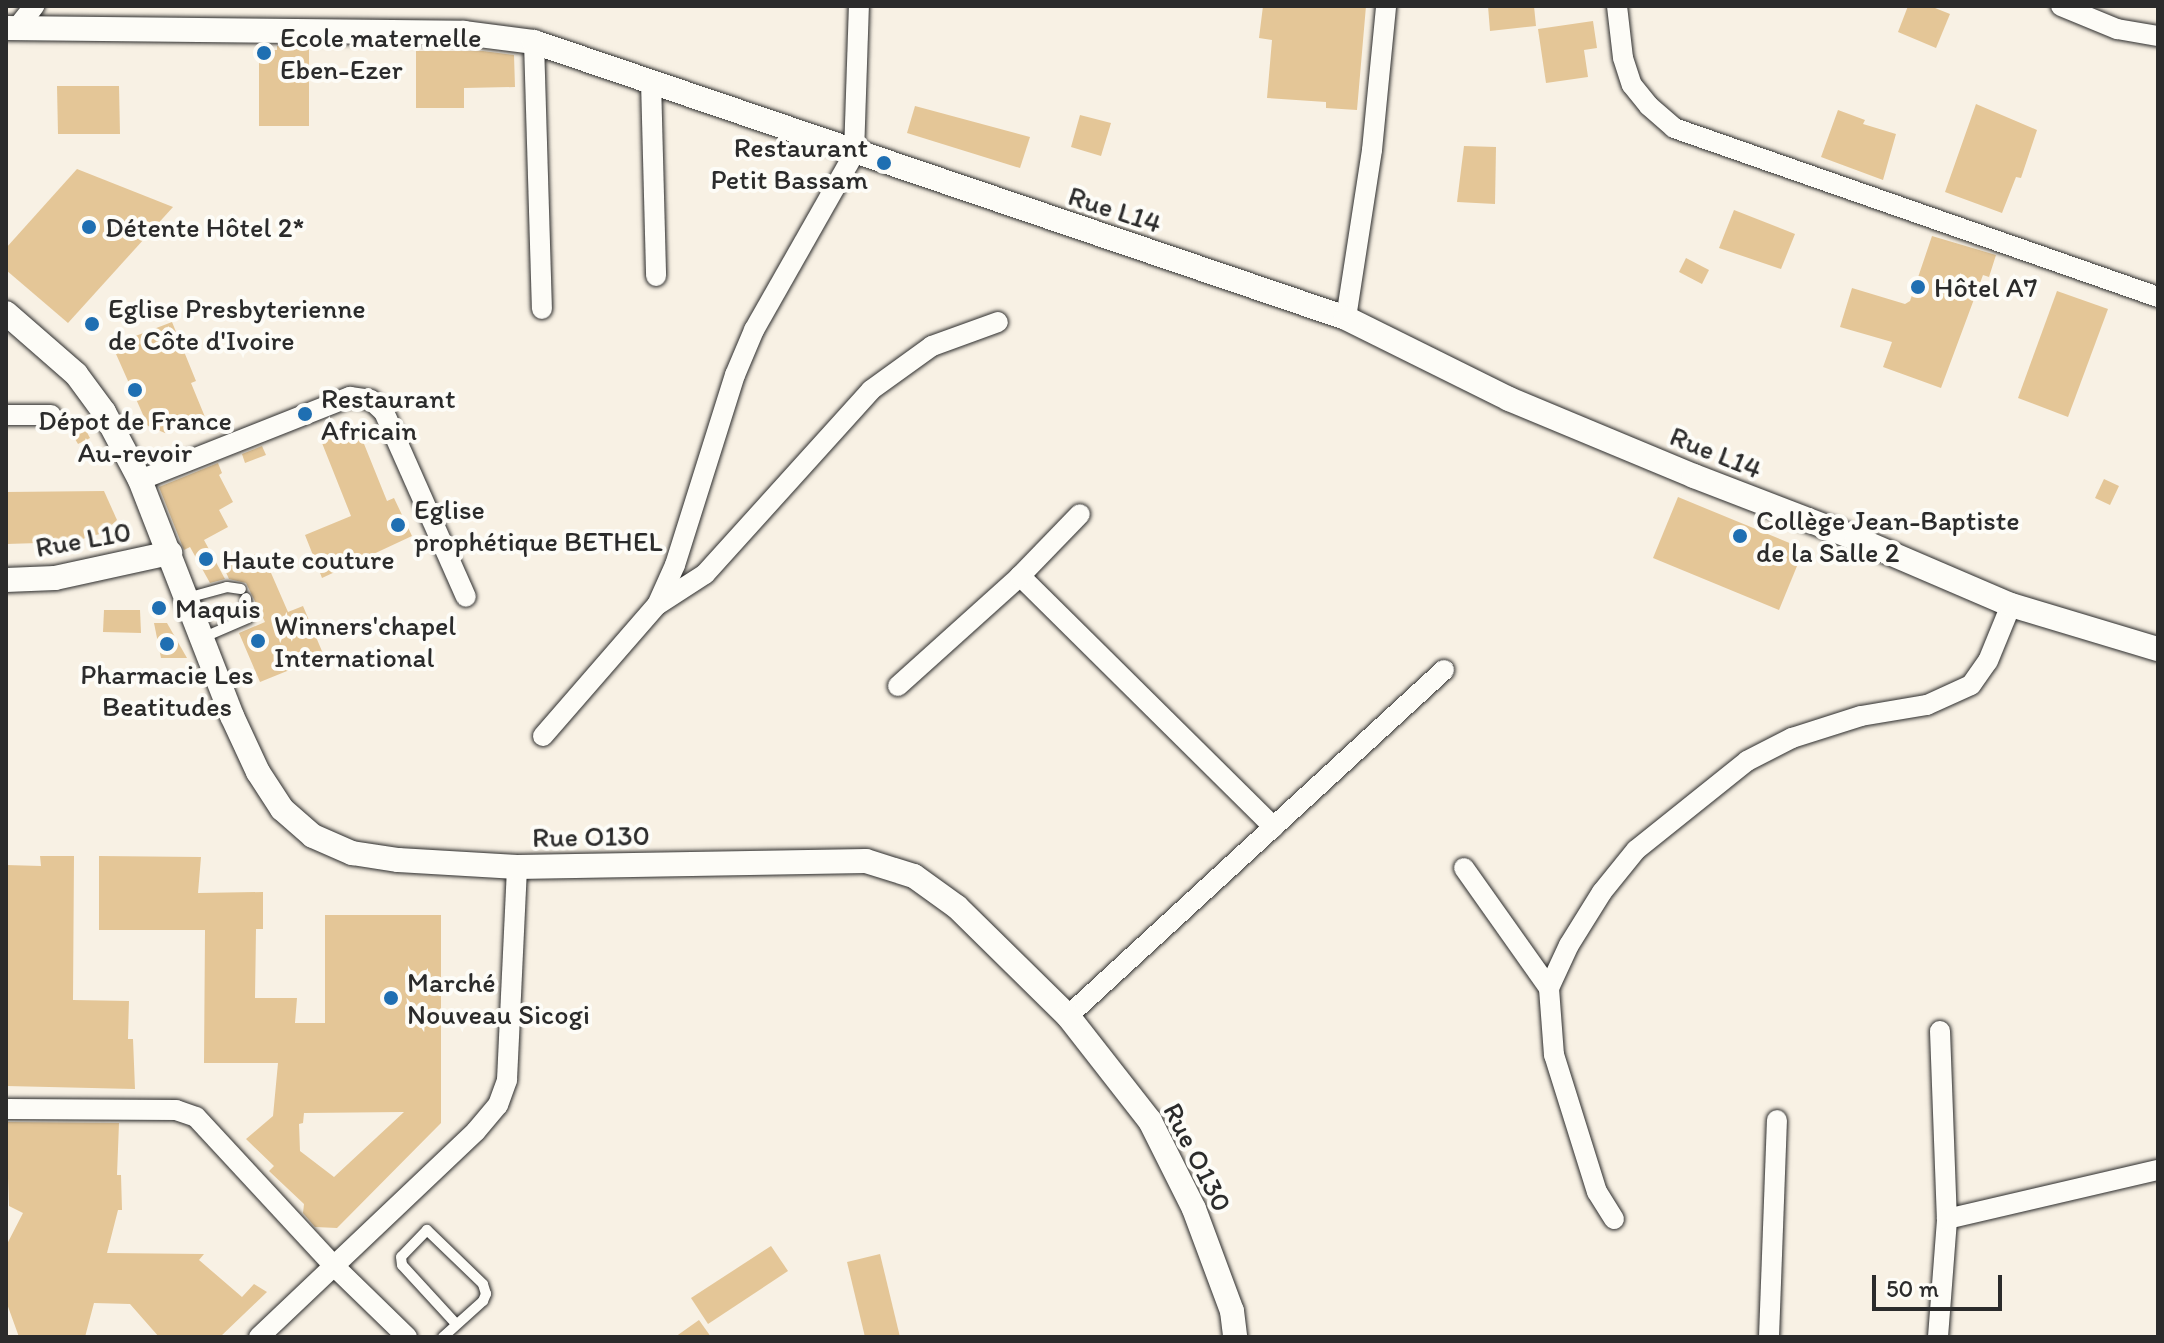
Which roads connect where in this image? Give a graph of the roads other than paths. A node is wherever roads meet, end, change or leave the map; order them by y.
1 (34, 6) edge
2 (859, 6) edge
3 (1386, 6) edge
4 (1617, 6) edge
5 (2061, 6) edge
6 (12, 28) edge
7 (2158, 36) edge
8 (534, 42) junction
9 (651, 81) junction
10 (854, 154) junction
11 (656, 276) dead end
12 (2158, 297) edge
13 (542, 309) dead end
14 (6, 313) edge
15 (1346, 318) junction
16 (998, 322) dead end
17 (6, 415) edge
18 (51, 415) dead end
19 (140, 480) junction
20 (1080, 514) dead end
21 (170, 553) junction
22 (1020, 576) junction
23 (6, 580) edge
24 (466, 597) dead end
25 (187, 598) junction
26 (657, 605) junction
27 (2011, 605) junction
28 (202, 638) junction
29 (2158, 649) edge
30 (1444, 670) dead end
31 (898, 686) dead end
32 (543, 736) dead end
33 (1274, 827) junction
34 (517, 867) junction
35 (1464, 868) dead end
36 (1549, 988) junction
37 (1068, 1016) junction
38 (1940, 1031) dead end
39 (6, 1109) edge
40 (1777, 1120) dead end
41 (2158, 1170) edge
42 (1614, 1219) dead end
43 (1947, 1219) junction
44 (334, 1266) junction
45 (456, 1324) junction
46 (259, 1337) edge
47 (407, 1337) edge
48 (443, 1337) edge
49 (1235, 1337) edge
50 (1769, 1337) edge
51 (1938, 1337) edge

1 - 6 street
2 - 10 street
3 - 15 street
4 - 12 street
5 - 7 street
6 - 8 street, Rue L14
8 - 9 street, Rue L14
8 - 13 street
9 - 10 street, Rue L14
9 - 11 street
10 - 15 street, Rue L14
10 - 26 street
14 - 19 street, Rue O130
15 - 27 street, Rue L14
16 - 26 street
17 - 18 street
19 - 21 street, Rue O130
19 - 24 street
20 - 22 street
21 - 23 street, Rue L10
21 - 25 street, Rue O130
22 - 31 street
22 - 33 street
25 - 28 street, Rue O130
25 - 28 lane
26 - 32 street
27 - 29 street, Rue L14
27 - 36 street
28 - 34 street, Rue O130
30 - 33 street
33 - 37 street
34 - 37 street, Rue O130
34 - 44 street
35 - 36 street
36 - 42 street
37 - 49 street, Rue O130
38 - 43 street
39 - 44 street
40 - 50 street
41 - 43 street
43 - 51 street
44 - 46 street
44 - 47 street
45 - 45 lane
45 - 48 lane

